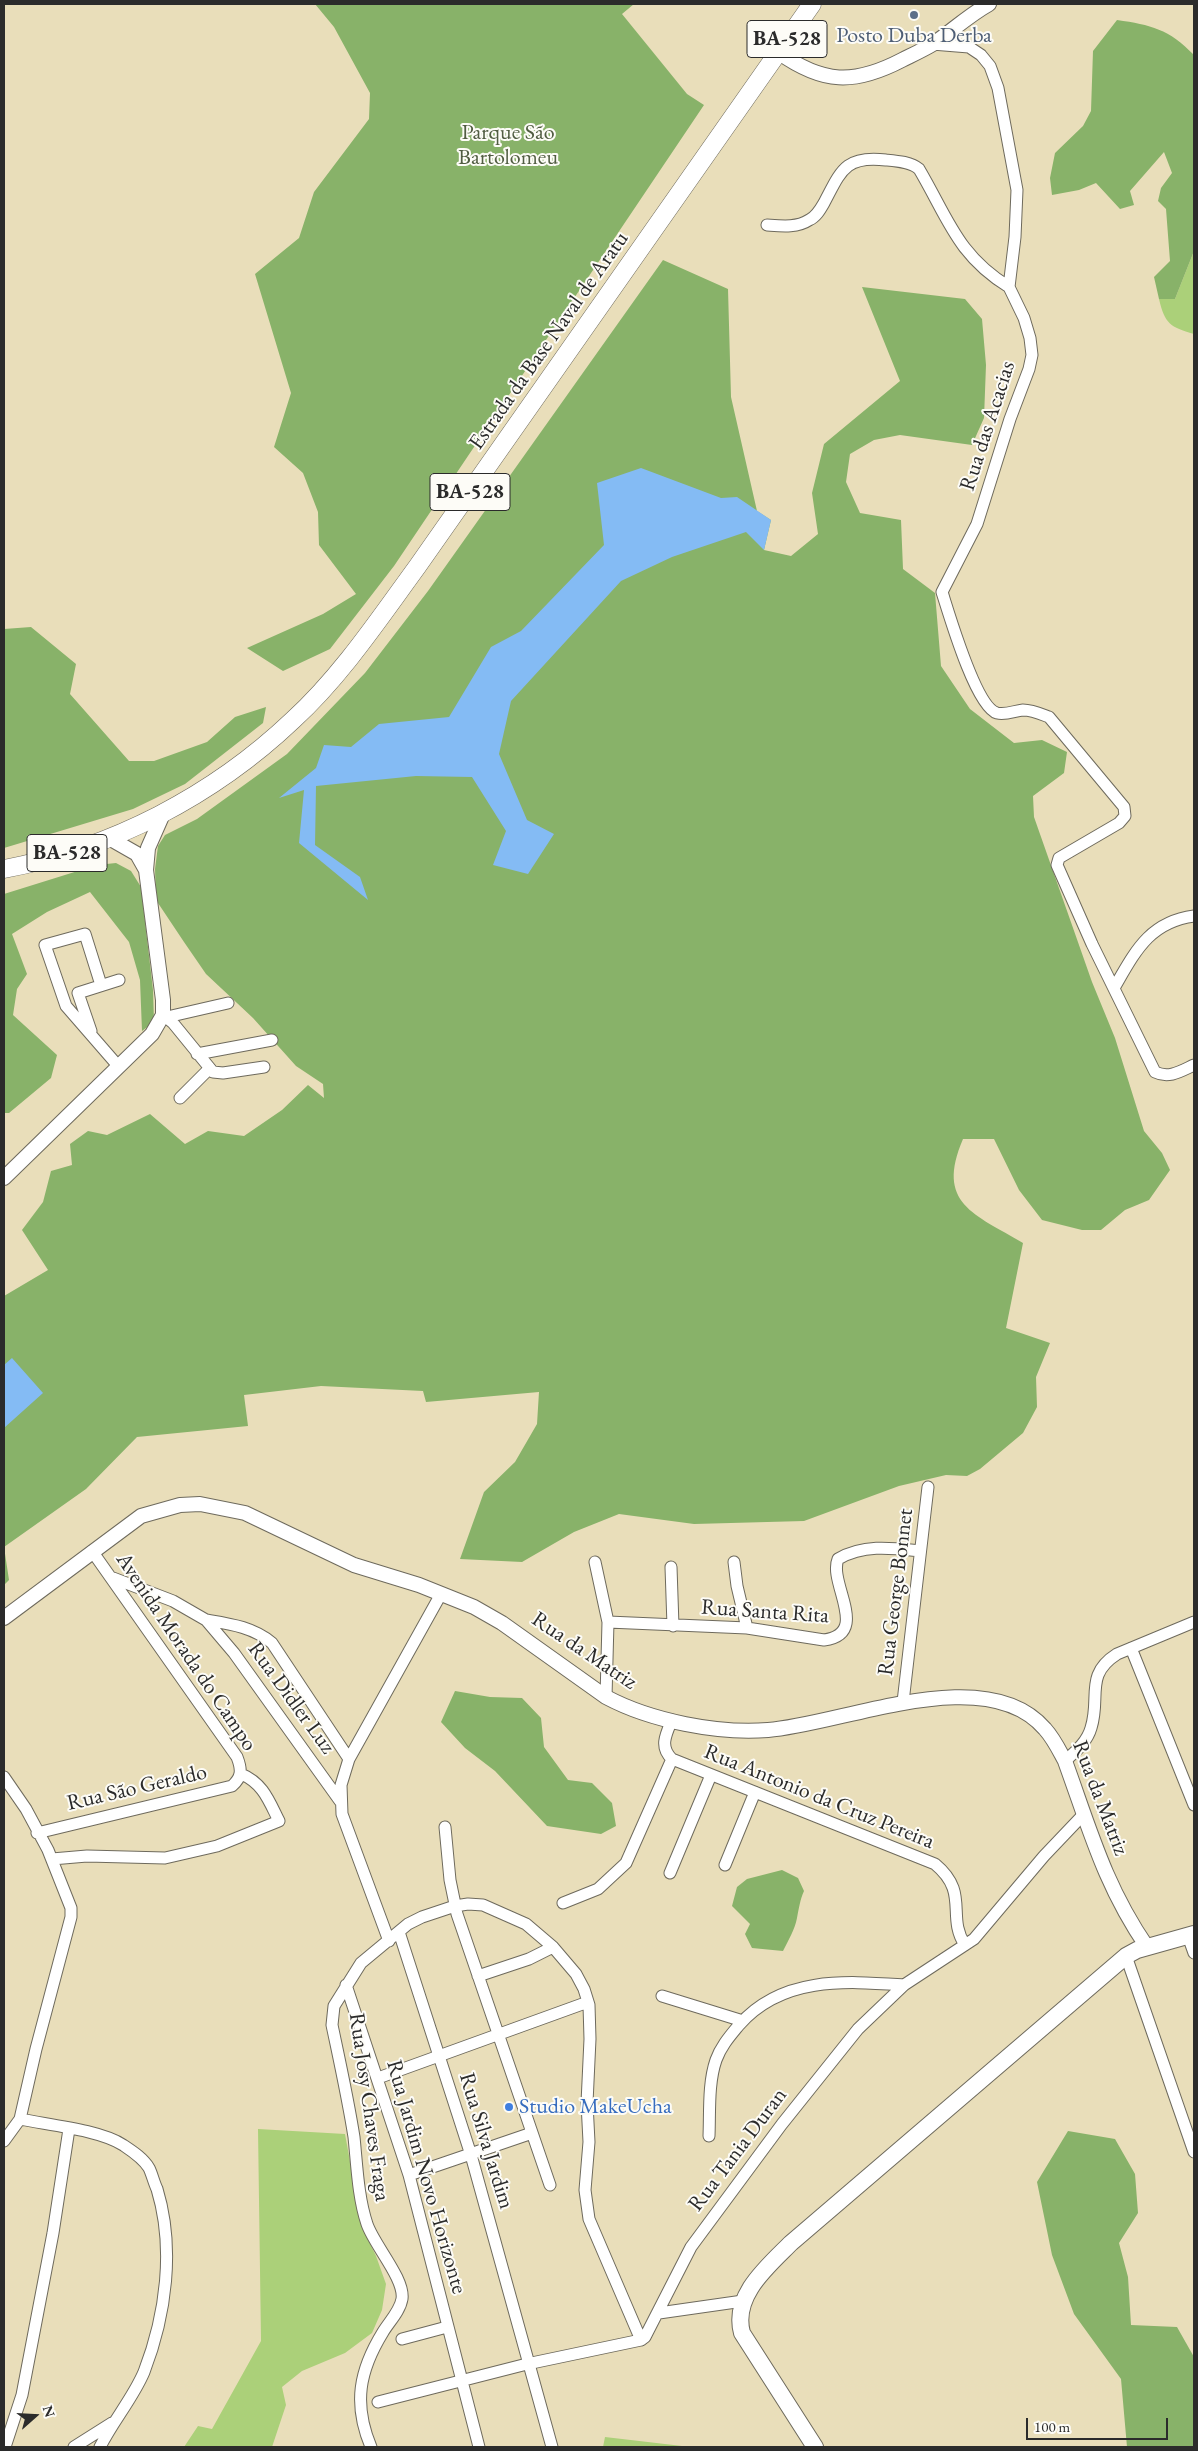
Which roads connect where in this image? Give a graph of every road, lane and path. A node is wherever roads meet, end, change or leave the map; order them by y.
1 (812, 4) edge
2 (989, 4) edge
3 (932, 44) junction
4 (778, 52) junction
5 (767, 226) dead end
6 (1009, 287) junction
7 (163, 814) junction
8 (109, 838) junction
9 (4, 869) edge
10 (146, 870) junction
11 (1194, 916) edge
12 (119, 980) dead end
13 (102, 985) junction
14 (1114, 988) junction
15 (228, 1003) dead end
16 (165, 1016) junction
17 (93, 1038) junction
18 (272, 1040) dead end
19 (197, 1054) junction
20 (1194, 1065) edge
21 (264, 1066) dead end
22 (119, 1067) junction
23 (209, 1070) junction
24 (180, 1098) dead end
25 (4, 1178) edge
26 (928, 1487) dead end
27 (92, 1551) junction
28 (920, 1551) junction
29 (595, 1562) dead end
30 (734, 1562) dead end
31 (671, 1567) dead end
32 (113, 1578) junction
33 (441, 1594) junction
34 (4, 1618) edge
35 (206, 1620) junction
36 (608, 1622) junction
37 (1194, 1622) edge
38 (673, 1626) junction
39 (747, 1628) junction
40 (1131, 1648) junction
41 (606, 1697) junction
42 (903, 1702) junction
43 (672, 1720) junction
44 (349, 1759) junction
45 (672, 1759) junction
46 (1065, 1761) junction
47 (241, 1774) junction
48 (711, 1775) junction
49 (4, 1777) edge
50 (754, 1792) junction
51 (340, 1801) junction
52 (1194, 1805) edge
53 (1083, 1815) junction
54 (445, 1827) dead end
55 (37, 1833) junction
56 (52, 1859) junction
57 (725, 1864) dead end
58 (670, 1872) dead end
59 (563, 1903) dead end
60 (455, 1906) junction
61 (400, 1932) junction
62 (1191, 1935) edge
63 (389, 1941) junction
64 (965, 1946) junction
65 (553, 1947) junction
66 (1147, 1947) junction
67 (1194, 1953) edge
68 (1126, 1956) junction
69 (478, 1976) junction
70 (346, 1985) junction
71 (904, 1985) junction
72 (662, 1996) dead end
73 (588, 2002) junction
74 (743, 2021) junction
75 (497, 2034) junction
76 (438, 2056) junction
77 (378, 2078) junction
78 (20, 2118) junction
79 (69, 2129) junction
80 (532, 2133) junction
81 (709, 2136) dead end
82 (4, 2141) edge
83 (1194, 2152) edge
84 (472, 2155) junction
85 (409, 2175) junction
86 (550, 2185) dead end
87 (743, 2301) junction
88 (659, 2313) junction
89 (447, 2327) junction
90 (402, 2339) dead end
91 (641, 2340) junction
92 (527, 2364) junction
93 (463, 2382) junction
94 (378, 2402) dead end
95 (112, 2423) junction
96 (6, 2447) edge
97 (74, 2447) edge
98 (100, 2447) edge
99 (371, 2447) edge
100 (477, 2447) edge
101 (552, 2447) edge
102 (814, 2447) edge

1 - 4 main road, Estrada da Base Naval de Aratu / BA-528
2 - 3 street
3 - 4 street
3 - 6 street, Rua das Acacias
4 - 7 main road, Estrada da Base Naval de Aratu / BA-528
5 - 6 street
6 - 14 street, Rua das Acacias
7 - 8 main road, Estrada da Base Naval de Aratu / BA-528
7 - 10 street
8 - 9 main road, Estrada da Base Naval de Aratu / BA-528
8 - 10 street
10 - 16 street
11 - 14 street
12 - 13 street
13 - 17 street
13 - 17 street
14 - 20 street
15 - 16 street
16 - 19 street
16 - 22 street
17 - 22 street
18 - 19 street
19 - 23 street
21 - 23 street
22 - 25 street
23 - 24 street
26 - 28 street, Rua George Bonnet
27 - 32 street, Avenida Morada do Campo
27 - 33 street, Rua da Matriz
27 - 34 street, Rua da Matriz
28 - 39 street, Rua Santa Rita
28 - 42 street, Rua George Bonnet
29 - 36 street
30 - 39 street
31 - 38 street
32 - 35 street, Rua Didler Luz
32 - 47 street, Avenida Morada do Campo
33 - 41 street, Rua da Matriz
33 - 44 street
35 - 44 street, Rua Didler Luz
35 - 51 street, Rua Didler Luz
36 - 38 street, Rua Santa Rita
36 - 41 street
37 - 40 street
38 - 39 street, Rua Santa Rita
40 - 46 street
40 - 52 street
41 - 43 street, Rua da Matriz
42 - 43 street, Rua da Matriz
42 - 46 street, Rua da Matriz
43 - 45 street, Rua Antonio da Cruz Pereira
44 - 51 street
45 - 48 street, Rua Antonio da Cruz Pereira
45 - 59 street
46 - 53 street, Rua da Matriz
47 - 55 street, Rua São Geraldo
47 - 56 street, Avenida Morada do Campo
48 - 50 street, Rua Antonio da Cruz Pereira
48 - 58 street
49 - 55 street
50 - 57 street
50 - 64 street, Rua Antonio da Cruz Pereira
51 - 63 street
53 - 64 street, Rua Tania Duran
53 - 66 street, Rua da Matriz
54 - 60 street
55 - 56 street
56 - 78 street
60 - 61 street, Rua Josy Chaves Fraga
60 - 65 street, Rua Josy Chaves Fraga
60 - 69 street
61 - 63 street, Rua Josy Chaves Fraga
61 - 76 street, Rua Silva Jardim
62 - 66 main road
62 - 67 street
63 - 70 street, Rua Josy Chaves Fraga
64 - 71 street, Rua Tania Duran
65 - 69 street
65 - 73 street, Rua Josy Chaves Fraga
66 - 68 main road
68 - 83 street
68 - 87 main road
69 - 75 street
70 - 77 street, Rua Jardim Novo Horizonte
70 - 99 street, Rua Josy Chaves Fraga
71 - 74 street
71 - 88 street, Rua Tania Duran
72 - 74 street
73 - 75 street
73 - 91 street, Rua Josy Chaves Fraga
74 - 81 street
75 - 76 street
75 - 80 street
76 - 77 street
76 - 84 street, Rua Silva Jardim
77 - 85 street, Rua Jardim Novo Horizonte
78 - 79 street
78 - 82 street
79 - 95 street
79 - 96 street
80 - 84 street
80 - 86 street
84 - 85 street
84 - 92 street, Rua Silva Jardim
85 - 89 street, Rua Jardim Novo Horizonte
87 - 88 street
87 - 102 main road
88 - 91 street, Rua Tania Duran
89 - 90 street
89 - 93 street, Rua Jardim Novo Horizonte
91 - 92 street
92 - 93 street
92 - 101 street, Rua Silva Jardim
93 - 94 street
93 - 100 street, Rua Jardim Novo Horizonte
95 - 97 street
95 - 98 street

